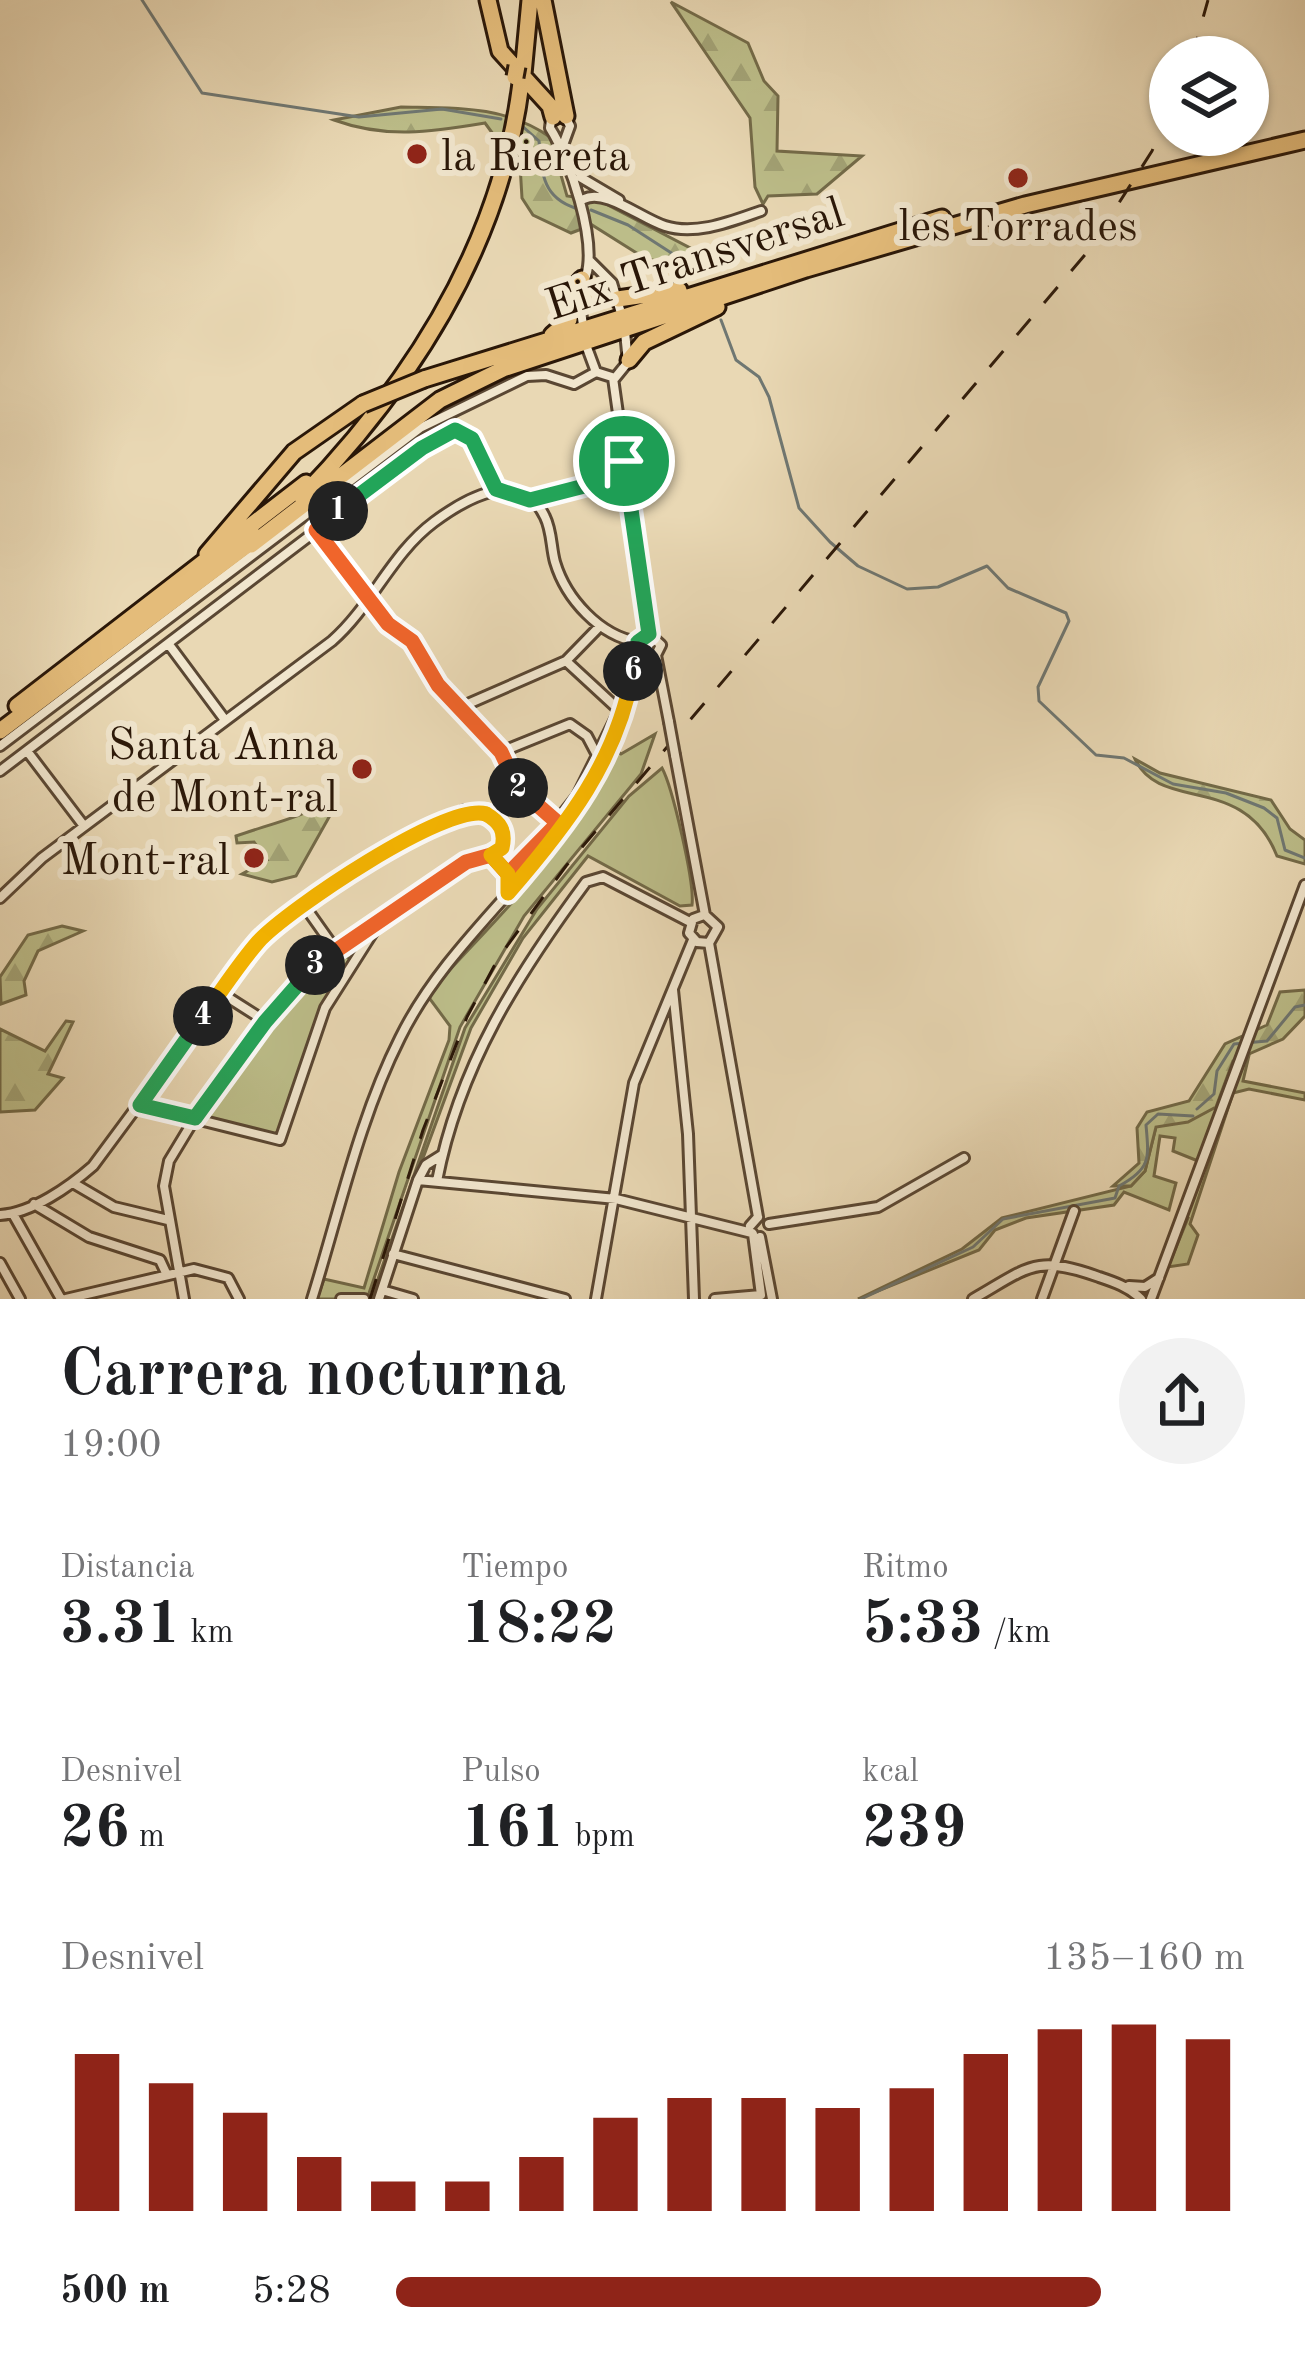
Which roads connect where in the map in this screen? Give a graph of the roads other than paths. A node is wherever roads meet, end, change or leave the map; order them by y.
1 (488, 0) edge
2 (526, 0) edge
3 (543, 0) edge
4 (560, 125) junction
5 (1305, 136) edge
6 (505, 146) junction
7 (580, 176) dead end
8 (584, 199) dead end
9 (761, 211) dead end
10 (692, 228) junction
11 (806, 268) junction
12 (764, 271) junction
13 (589, 276) junction
14 (619, 306) joint
15 (583, 325) dead end
16 (625, 332) dead end
17 (586, 345) dead end
18 (512, 352) junction
19 (628, 360) junction
20 (596, 372) junction
21 (613, 378) junction
22 (624, 461) junction
23 (496, 489) junction
24 (530, 500) junction
25 (316, 530) junction
26 (251, 545) junction
27 (178, 585) junction
28 (370, 600) junction
29 (601, 626) junction
30 (649, 634) junction
31 (638, 642) junction
32 (170, 646) junction
33 (641, 653) junction
34 (656, 656) junction
35 (566, 661) junction
36 (629, 695) junction
37 (461, 707) junction
38 (618, 709) junction
39 (0, 719) edge
40 (225, 720) junction
41 (0, 731) edge
42 (0, 746) edge
43 (27, 751) junction
44 (501, 752) junction
45 (598, 756) junction
46 (0, 771) edge
47 (558, 823) junction
48 (84, 827) junction
49 (491, 855) junction
50 (508, 874) junction
51 (1305, 885) edge
52 (508, 893) junction
53 (0, 898) edge
54 (306, 908) junction
55 (705, 915) junction
56 (690, 922) junction
57 (378, 926) junction
58 (693, 940) junction
59 (709, 943) junction
60 (334, 949) junction
61 (674, 982) junction
62 (220, 993) junction
63 (265, 1022) junction
64 (674, 1033) junction
65 (650, 1040) junction
66 (140, 1105) junction
67 (195, 1118) junction
68 (437, 1158) junction
69 (964, 1158) dead end
70 (418, 1180) junction
71 (433, 1181) junction
72 (73, 1183) junction
73 (611, 1199) junction
74 (34, 1204) junction
75 (1074, 1211) dead end
76 (13, 1214) junction
77 (0, 1215) edge
78 (688, 1216) junction
79 (758, 1217) junction
80 (168, 1220) junction
81 (769, 1225) junction
82 (754, 1232) junction
83 (393, 1254) junction
84 (150, 1261) junction
85 (1056, 1262) junction
86 (0, 1263) edge
87 (181, 1271) junction
88 (166, 1273) junction
89 (150, 1276) junction
90 (1160, 1277) junction
91 (1125, 1287) junction
92 (381, 1295) edge
93 (765, 1297) edge
94 (360, 1298) edge
95 (20, 1299) edge
96 (61, 1299) edge
97 (184, 1299) edge
98 (239, 1299) edge
99 (312, 1299) edge
100 (341, 1299) edge
101 (413, 1299) edge
102 (565, 1299) edge
103 (596, 1299) edge
104 (694, 1299) edge
105 (715, 1299) edge
106 (973, 1299) edge
107 (1042, 1299) edge
108 (1148, 1299) edge

1 - 4 highway
2 - 6 highway
3 - 4 highway
4 - 13 street
5 - 11 highway, Eix Transversal
5 - 12 highway, Eix Transversal
6 - 26 highway
6 - 27 highway
7 - 10 street
8 - 10 street
9 - 10 street
11 - 19 highway
11 - 26 highway, Eix Transversal
12 - 14 highway
12 - 18 highway, Eix Transversal
13 - 14 street
13 - 15 street
13 - 18 highway
16 - 19 street
17 - 20 street
18 - 27 highway, Eix Transversal, bridge
19 - 21 street
20 - 21 street
20 - 42 street
21 - 22 street
22 - 24 street
22 - 30 street
23 - 24 street
23 - 25 street
23 - 28 street
24 - 29 street
25 - 28 street
25 - 32 street
26 - 41 highway
27 - 39 highway
28 - 37 street
28 - 40 street
29 - 31 street
29 - 35 street
30 - 31 street
30 - 34 street
31 - 33 street
32 - 40 street
32 - 43 street
33 - 34 street
33 - 36 street
34 - 55 street, bridge
35 - 37 street
35 - 38 street
36 - 38 street
36 - 52 street
37 - 44 street
38 - 45 street
40 - 48 street
43 - 46 street
43 - 48 street
44 - 45 street
44 - 47 street
45 - 47 street
47 - 50 street
48 - 53 street
49 - 50 street
49 - 54 street
49 - 57 street
50 - 52 street
51 - 90 street
52 - 99 street
54 - 60 street
54 - 62 street
55 - 56 street
55 - 59 street
56 - 58 street
56 - 68 street
57 - 60 street
57 - 67 street
58 - 59 street
58 - 61 street
59 - 79 street
60 - 63 street
61 - 64 street
61 - 65 street
62 - 63 street
62 - 66 street
63 - 67 street
64 - 65 street
64 - 78 street
65 - 73 street
66 - 67 street
66 - 72 street
67 - 80 street
68 - 70 street
68 - 71 street
69 - 81 street
70 - 71 street
70 - 83 street
71 - 73 street
72 - 74 street
72 - 80 street
73 - 78 street
73 - 103 street
74 - 76 street
74 - 84 street
75 - 85 street
76 - 77 street
76 - 96 street
78 - 82 street
78 - 104 street
79 - 81 street
79 - 82 street
80 - 87 street
81 - 82 street
82 - 93 street
82 - 93 street
83 - 92 street
83 - 102 street
84 - 88 street
84 - 89 street
85 - 91 street
85 - 106 street
85 - 107 street
86 - 95 street
87 - 88 street
87 - 97 street
87 - 98 street
88 - 89 street
89 - 96 street
90 - 91 street
90 - 108 street
91 - 108 street
92 - 101 street
93 - 105 street
94 - 100 street

